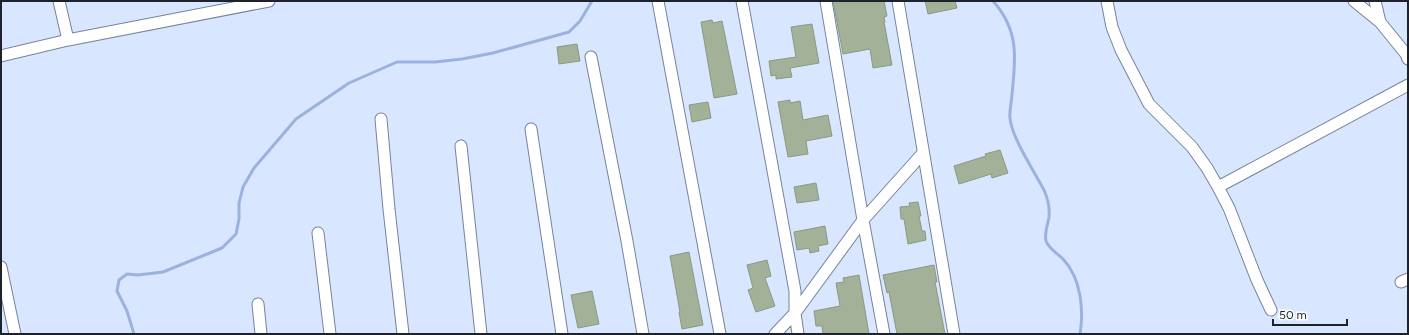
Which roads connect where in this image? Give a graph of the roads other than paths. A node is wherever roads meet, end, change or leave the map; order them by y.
1 (59, 1) edge
2 (269, 1) edge
3 (658, 1) edge
4 (742, 1) edge
5 (826, 1) edge
6 (898, 1) edge
7 (1107, 1) edge
8 (1354, 1) edge
9 (1375, 1) edge
10 (1380, 22) junction
11 (68, 40) junction
12 (1, 56) edge
13 (591, 57) dead end
14 (1408, 59) edge
15 (1408, 85) edge
16 (381, 119) dead end
17 (531, 129) dead end
18 (461, 146) dead end
19 (923, 153) junction
20 (1218, 187) junction
21 (863, 220) junction
22 (318, 232) dead end
23 (1, 267) edge
24 (258, 304) dead end
25 (1271, 310) dead end
26 (794, 313) junction
27 (15, 334) edge
28 (262, 334) edge
29 (330, 334) edge
30 (403, 334) edge
31 (481, 334) edge
32 (562, 334) edge
33 (643, 334) edge
34 (720, 334) edge
35 (776, 334) edge
36 (798, 334) edge
37 (884, 334) edge
38 (954, 334) edge

1 - 11 street
2 - 11 street
3 - 34 street
4 - 26 street
5 - 21 street
6 - 19 street
7 - 20 street
8 - 10 street
9 - 10 street
10 - 14 street
11 - 12 street
13 - 33 street
15 - 20 street
16 - 30 street
17 - 32 street
18 - 31 street
19 - 21 street
19 - 38 street
20 - 25 street
21 - 26 street
21 - 37 street
22 - 29 street
23 - 27 street
24 - 28 street
26 - 35 street
26 - 36 street

